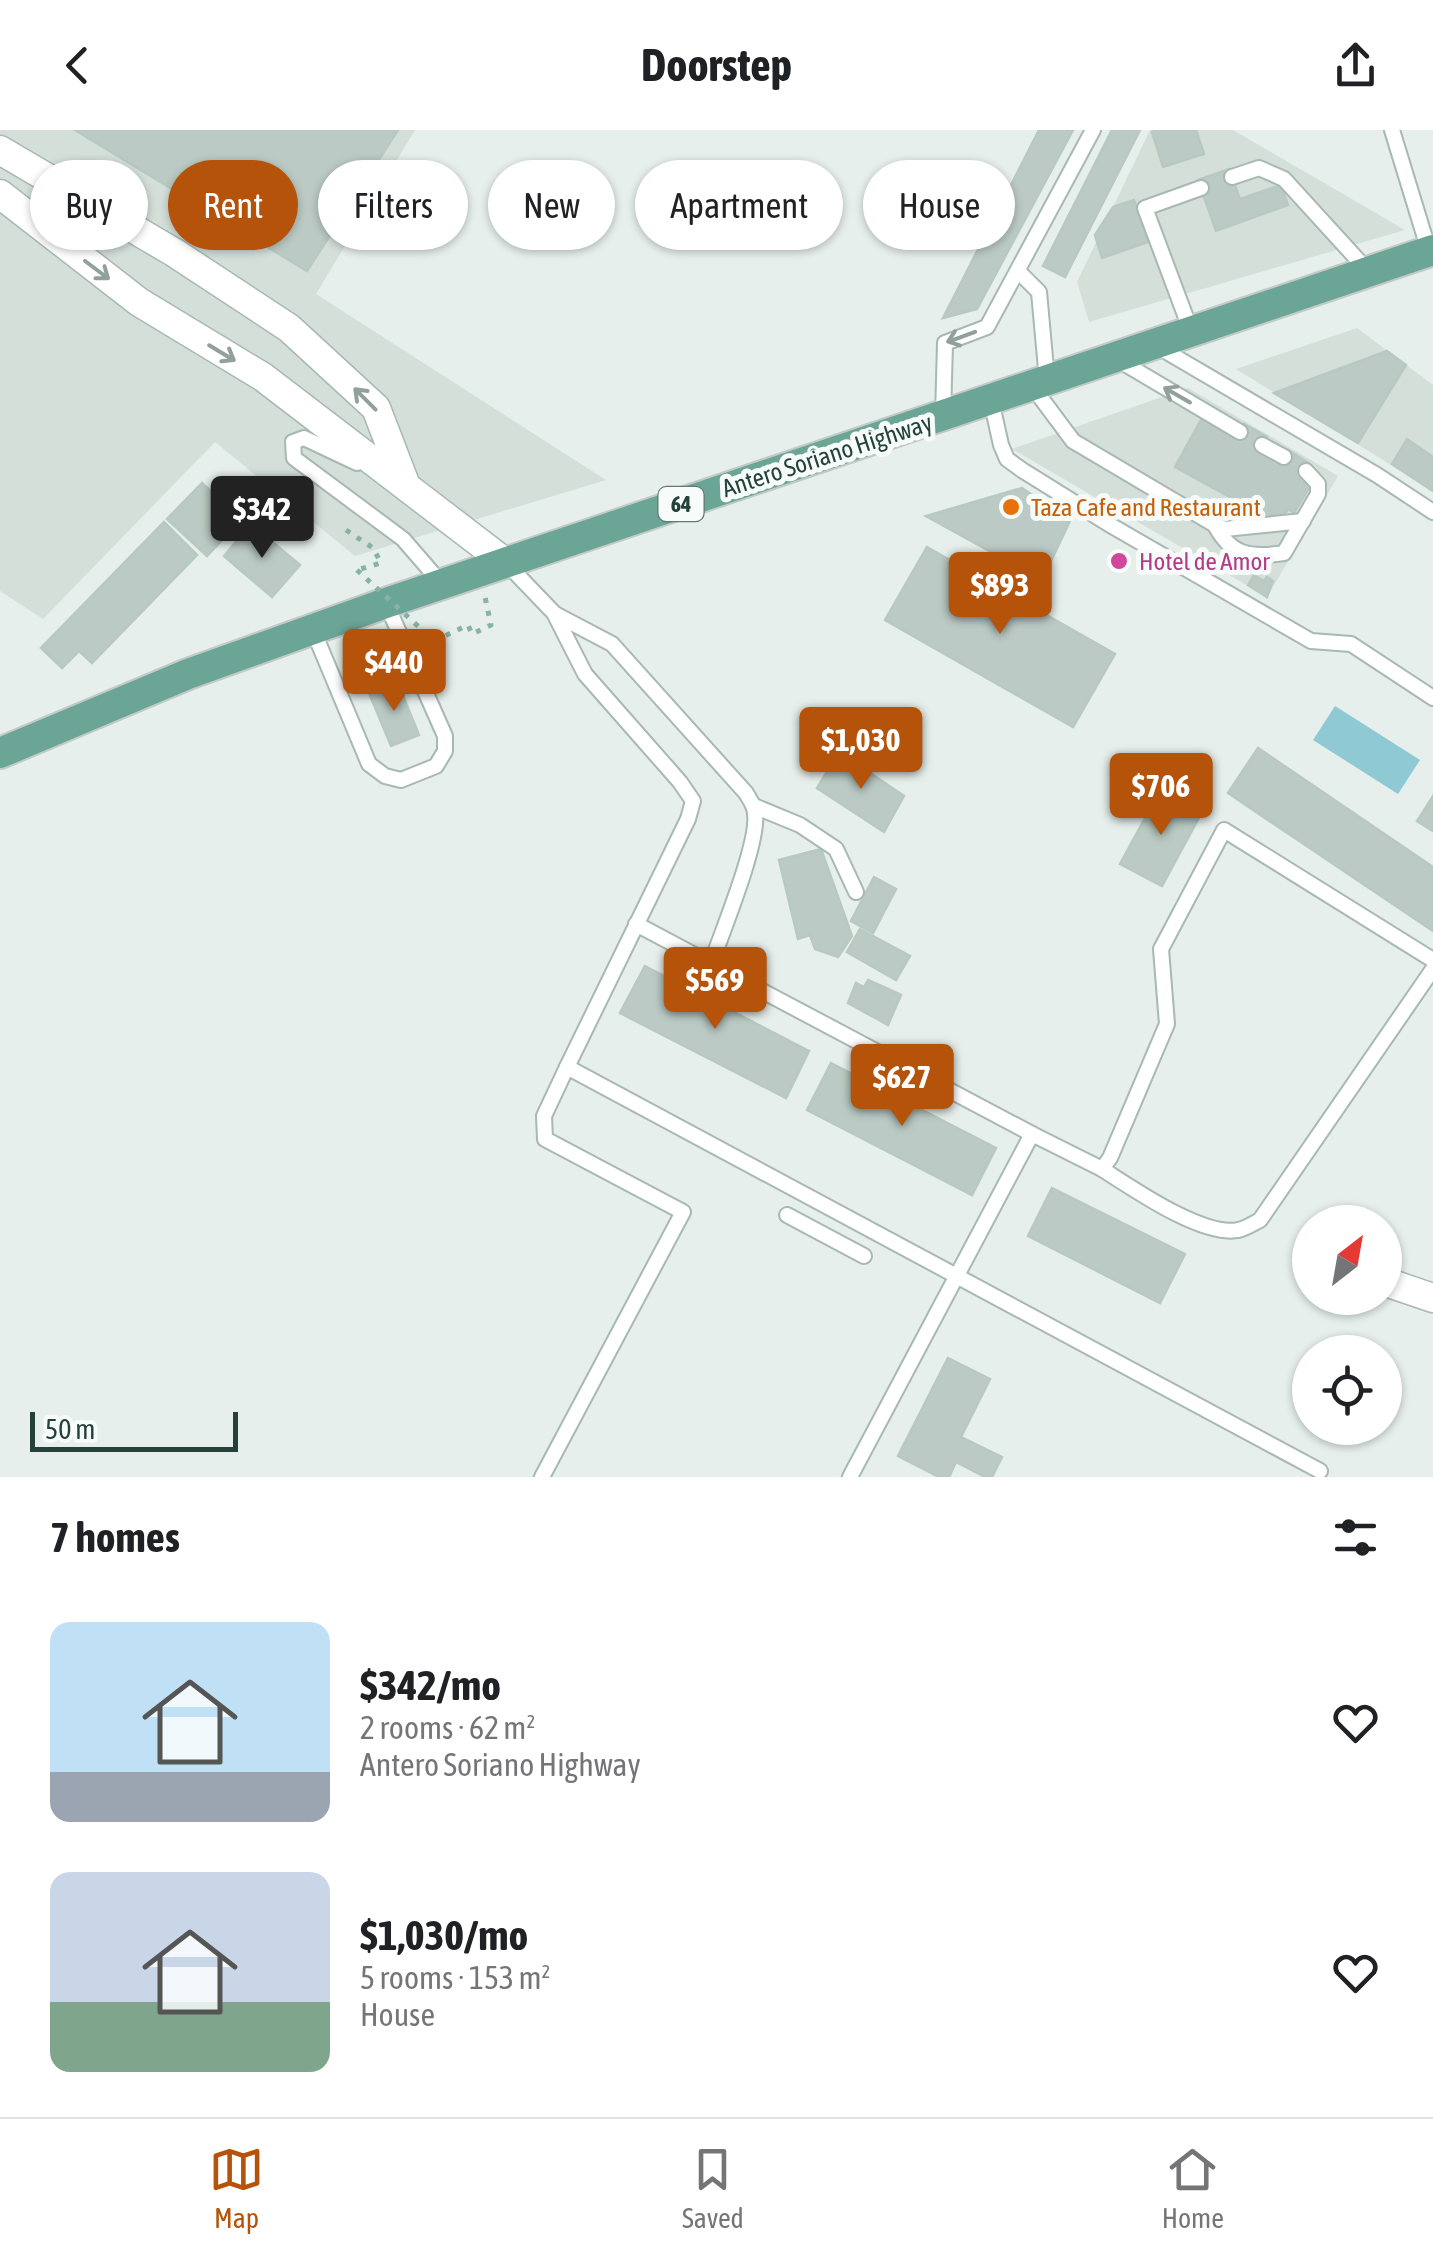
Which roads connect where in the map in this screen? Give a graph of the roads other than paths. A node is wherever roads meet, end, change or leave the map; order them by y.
1 (1093, 130) edge
2 (1392, 130) edge
3 (0, 150) edge
4 (1232, 177) dead end
5 (1201, 188) dead end
6 (0, 194) edge
7 (1431, 250) edge
8 (1019, 272) junction
9 (1368, 272) junction
10 (1191, 331) junction
11 (1154, 344) junction
12 (1114, 358) junction
13 (1040, 382) junction
14 (991, 399) junction
15 (944, 416) junction
16 (1240, 432) dead end
17 (1262, 444) dead end
18 (1284, 457) dead end
19 (1306, 471) dead end
20 (406, 486) junction
21 (1433, 512) edge
22 (1303, 520) junction
23 (1212, 523) junction
24 (498, 566) junction
25 (442, 584) junction
26 (386, 604) junction
27 (554, 613) junction
28 (313, 630) junction
29 (1433, 698) edge
30 (0, 753) edge
31 (754, 806) junction
32 (856, 892) dead end
33 (636, 924) junction
34 (1433, 960) edge
35 (712, 964) junction
36 (1433, 969) edge
37 (567, 1068) junction
38 (1032, 1134) junction
39 (1102, 1169) junction
40 (786, 1216) dead end
41 (864, 1256) dead end
42 (956, 1277) junction
43 (1402, 1287) edge
44 (1433, 1298) edge
45 (1320, 1470) dead end
46 (542, 1477) edge
47 (850, 1477) edge

1 - 8 lane
2 - 7 lane
20 -> 3 street
4 - 9 lane
5 - 10 lane
6 -> 20 street
7 - 9 main road, Antero Soriano Highway / 64
8 - 13 lane
8 -> 15 lane
9 - 10 main road, Antero Soriano Highway / 64
10 - 11 main road, Antero Soriano Highway / 64
11 - 12 main road, Antero Soriano Highway / 64
11 - 21 lane
12 - 13 main road, Antero Soriano Highway / 64
16 -> 12 lane
13 - 14 main road, Antero Soriano Highway / 64
13 - 23 lane
14 - 15 main road, Antero Soriano Highway / 64
14 - 29 lane
15 - 24 main road, Antero Soriano Highway / 64
17 - 18 lane
19 - 22 lane
20 - 24 street
22 - 23 lane
22 - 23 lane
24 - 25 main road, Antero Soriano Highway / 64
24 - 25 lane
24 - 27 lane
25 - 26 main road, Antero Soriano Highway / 64
26 - 28 main road, Antero Soriano Highway / 64
26 - 28 lane
27 - 31 lane
27 - 33 lane
28 - 30 main road, Antero Soriano Highway / 64
31 - 32 lane
31 - 35 lane
33 - 35 lane
33 - 37 lane
34 - 39 lane
35 - 38 lane
36 - 39 lane
37 - 42 lane
37 - 46 lane
38 - 39 lane
38 - 42 lane
40 - 41 lane
42 - 45 lane
42 - 47 lane
43 - 44 street

